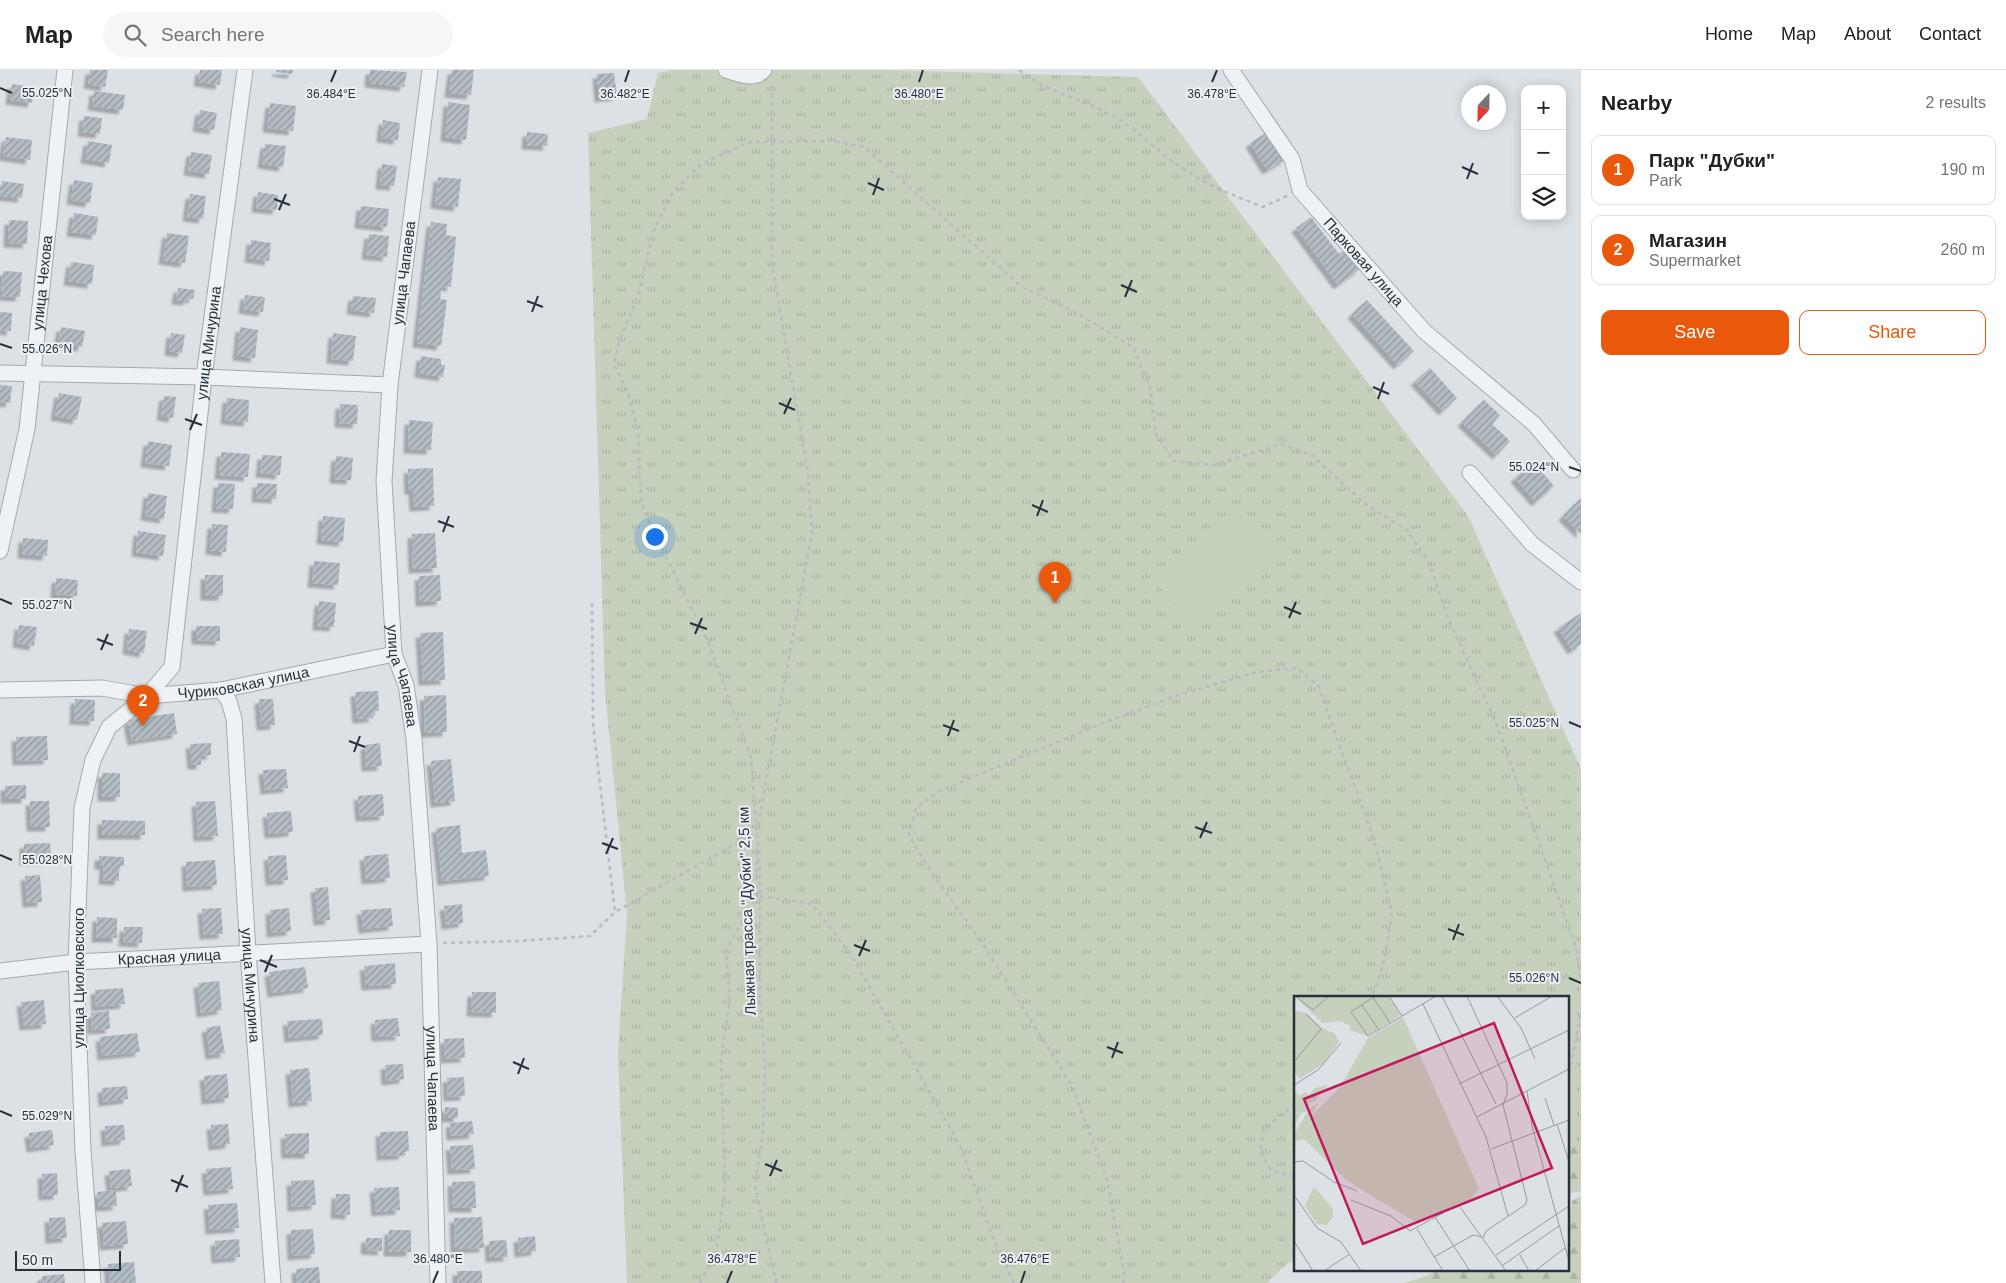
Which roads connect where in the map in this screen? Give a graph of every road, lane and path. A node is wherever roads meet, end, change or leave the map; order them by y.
1 (65, 70) edge
2 (245, 70) edge
3 (430, 70) edge
4 (726, 70) edge
5 (1019, 70) edge
6 (1231, 70) edge
7 (768, 74) edge
8 (771, 142) junction
9 (1300, 190) junction
10 (0, 373) edge
11 (32, 373) junction
12 (204, 377) junction
13 (390, 385) junction
14 (1573, 470) dead end
15 (1470, 473) dead end
16 (0, 551) edge
17 (1581, 582) edge
18 (592, 603) dead end
19 (394, 654) junction
20 (0, 690) edge
21 (221, 690) junction
22 (147, 696) junction
23 (757, 831) junction
24 (758, 895) junction
25 (615, 912) junction
26 (429, 944) junction
27 (248, 952) junction
28 (76, 962) junction
29 (0, 971) edge
30 (1581, 980) edge
31 (1372, 996) edge
32 (1581, 1015) edge
33 (1568, 1077) edge
34 (1294, 1105) edge
35 (1294, 1177) edge
36 (93, 1283) edge
37 (273, 1283) edge
38 (438, 1283) edge
39 (700, 1283) edge
40 (776, 1283) edge
41 (1014, 1283) edge
42 (1123, 1283) edge

1 - 11 street, улица Чехова
2 - 12 street, улица Мичурина
3 - 13 street, улица Чапаева
4 - 7 street
5 - 9 path
6 - 9 street, Парковая улица
7 - 8 path
8 - 23 path
8 - 23 path, Лыжная трасса "Дубки" 2,5 км
8 - 30 path, Лыжная трасса "Дубки" 2,5 км
9 - 14 street, Парковая улица
10 - 11 street
11 - 12 street
11 - 16 street, улица Чехова
12 - 13 street
12 - 22 street, улица Мичурина
13 - 19 street, улица Чапаева
15 - 17 street
18 - 25 path
19 - 21 street, Чуриковская улица
19 - 26 street, улица Чапаева
20 - 22 street, Чуриковская улица
21 - 22 street, Чуриковская улица
21 - 27 street, улица Мичурина
22 - 28 street, улица Циолковского
23 - 24 path, Лыжная трасса "Дубки" 2,5 км
23 - 25 path
24 - 39 path
24 - 40 path, Лыжная трасса "Дубки" 2,5 км
24 - 41 path
25 - 26 path
26 - 27 street, Красная улица
26 - 38 street, улица Чапаева
27 - 28 street, Красная улица
27 - 37 street, улица Мичурина
28 - 29 street, Красная улица
28 - 36 street, улица Циолковского
31 - 42 path
32 - 33 path
34 - 35 path

